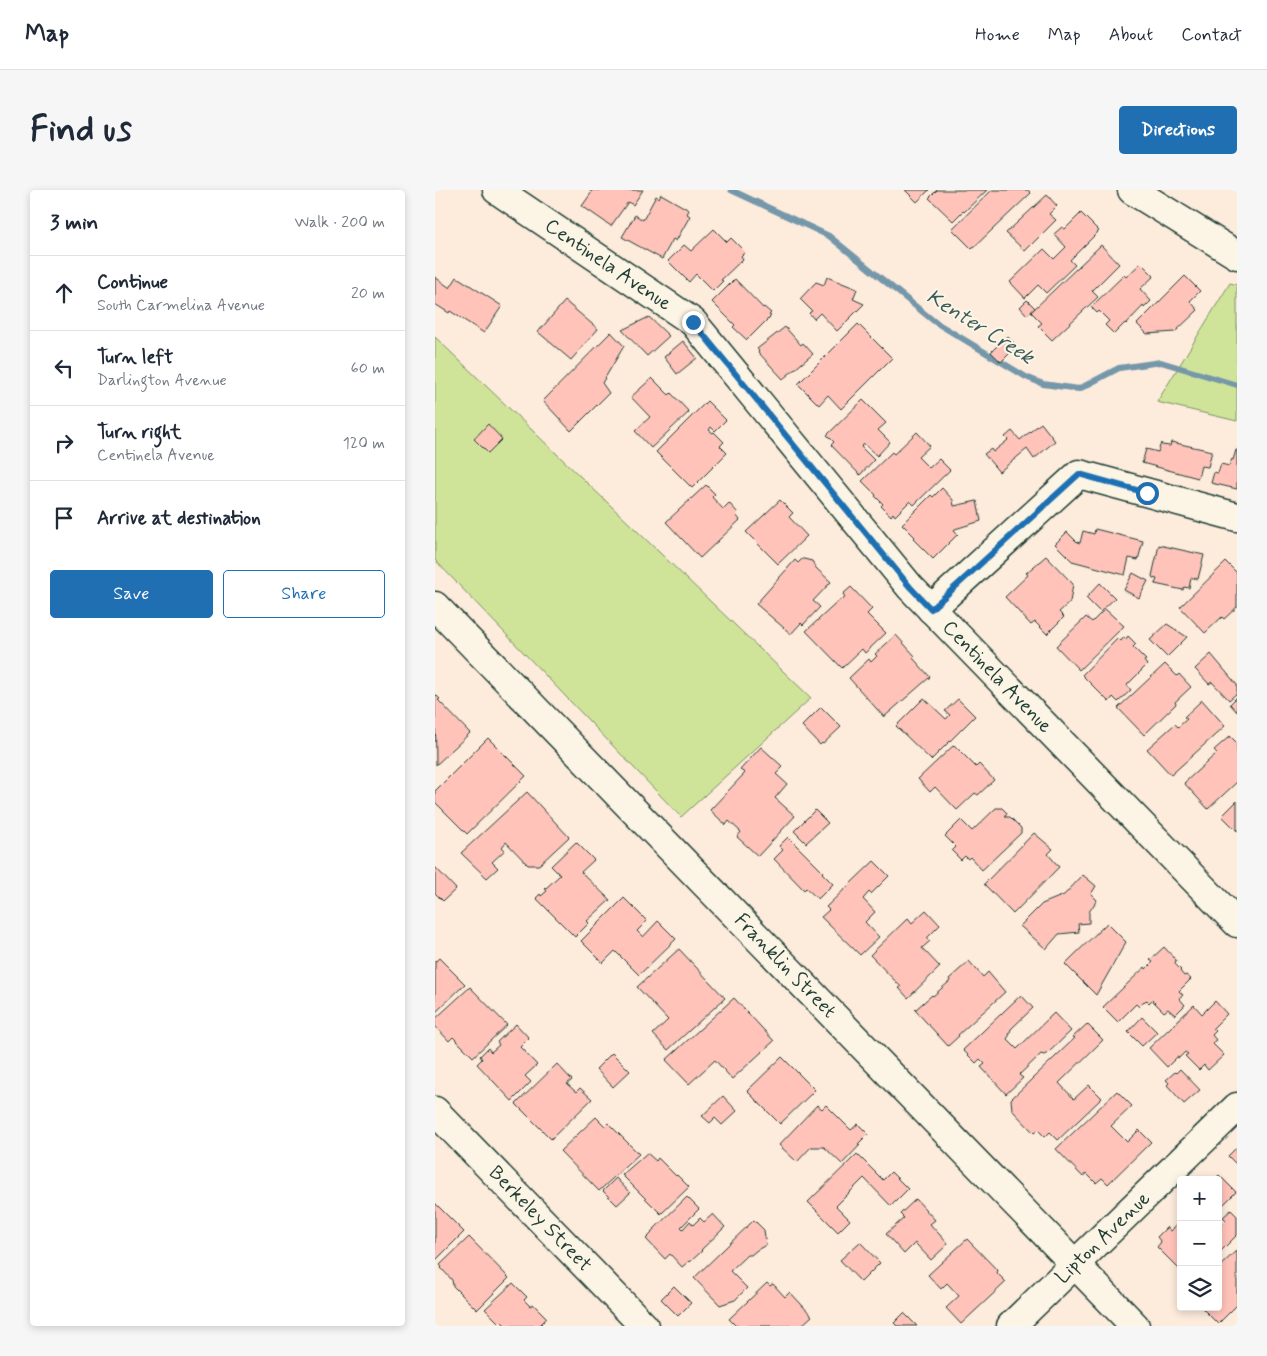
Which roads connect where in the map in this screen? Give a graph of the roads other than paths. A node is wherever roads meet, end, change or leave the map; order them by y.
1 (497, 190) edge
2 (1132, 190) edge
3 (1237, 255) edge
4 (1237, 517) edge
5 (435, 606) edge
6 (931, 609) junction
7 (1237, 923) edge
8 (1237, 1107) edge
9 (435, 1111) edge
10 (1075, 1264) junction
11 (644, 1326) edge
12 (1011, 1326) edge
13 (1135, 1326) edge

1 - 6 street, Centinela Avenue
2 - 3 street
4 - 6 street
5 - 10 street, Franklin Street
6 - 7 street, Centinela Avenue
8 - 10 street, Lipton Avenue
9 - 11 street, Berkeley Street
10 - 12 street, Lipton Avenue
10 - 13 street, Franklin Street

